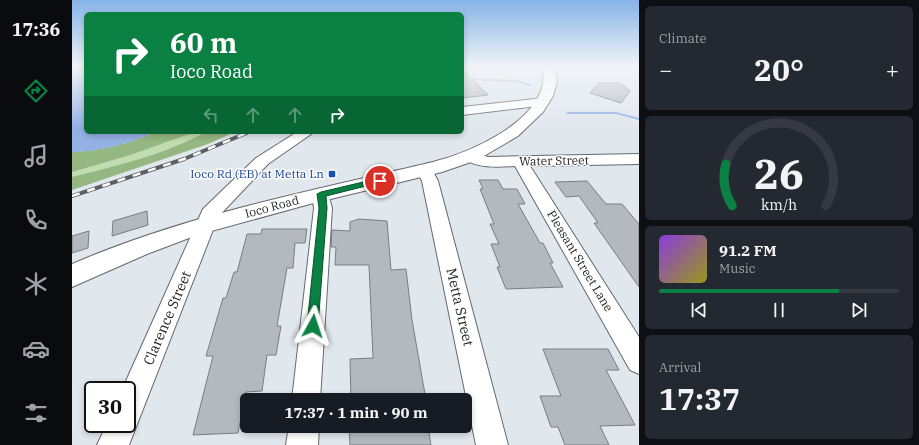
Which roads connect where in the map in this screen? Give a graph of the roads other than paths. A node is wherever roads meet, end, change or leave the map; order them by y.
1 (549, 88) edge
2 (543, 102) junction
3 (464, 111) edge
4 (304, 134) edge
5 (470, 156) junction
6 (639, 159) edge
7 (520, 162) junction
8 (424, 170) junction
9 (321, 194) junction
10 (207, 224) junction
11 (72, 276) edge
12 (639, 361) edge
13 (136, 391) edge
14 (307, 393) edge
15 (118, 433) edge
16 (303, 433) edge
17 (113, 445) edge
18 (302, 445) edge
19 (492, 445) edge

1 - 2 main road, Ioco Road
2 - 3 street
2 - 5 main road, Ioco Road
4 - 10 street, Clarence Street
5 - 7 street, Water Street
5 - 8 main road, Ioco Road
6 - 7 street, Water Street
7 - 12 street, Pleasant Street Lane
8 - 9 main road, Ioco Road
8 - 19 street, Metta Street
9 - 10 main road, Ioco Road
9 - 14 street
10 - 11 main road, Ioco Road
10 - 13 street, Clarence Street
15 - 17 street
16 - 18 street

